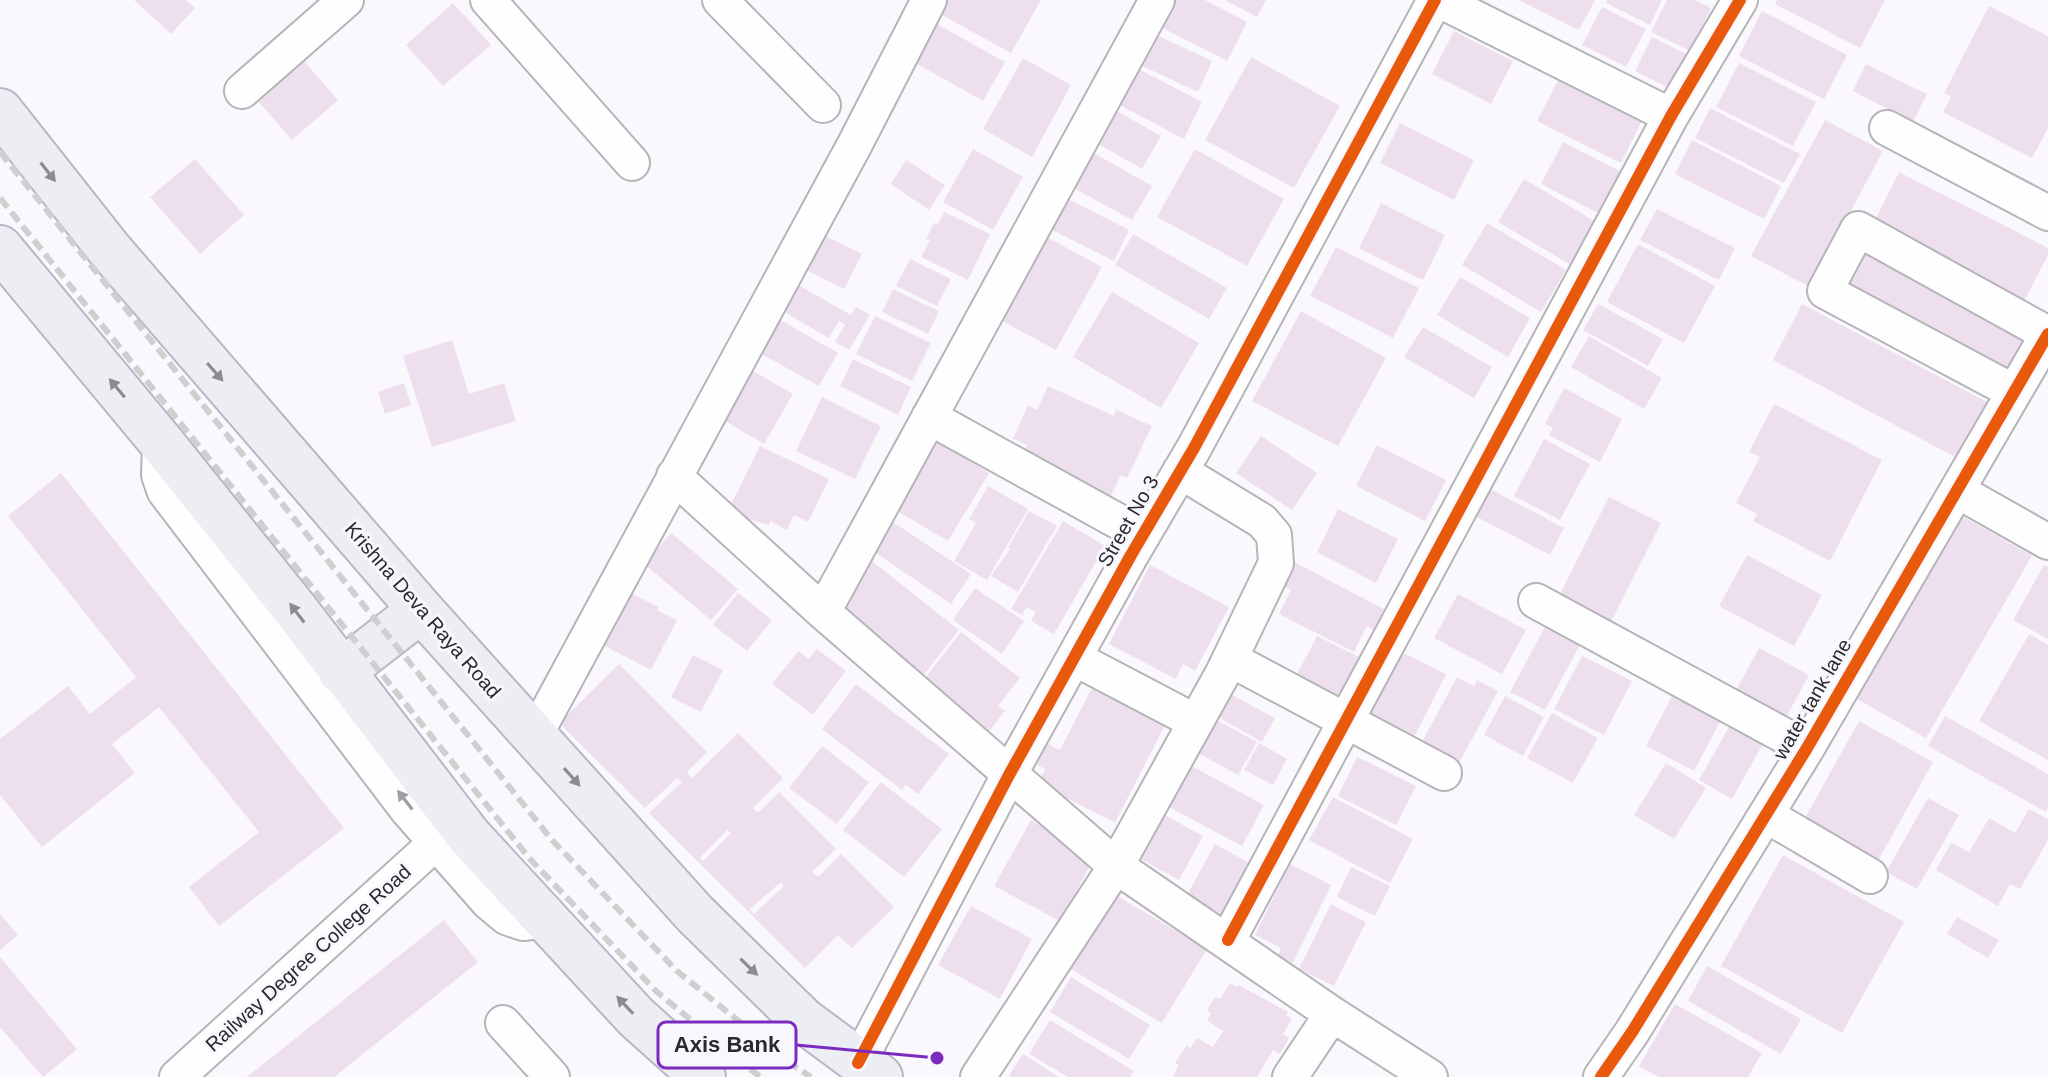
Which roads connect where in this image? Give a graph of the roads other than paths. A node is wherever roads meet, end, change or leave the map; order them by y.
1 (346, 0) edge
2 (488, 0) edge
3 (720, 0) edge
4 (929, 0) edge
5 (1157, 0) edge
6 (1437, 0) edge
7 (1740, 0) edge
8 (242, 91) dead end
9 (823, 105) dead end
10 (0, 111) edge
11 (1671, 116) junction
12 (1887, 128) dead end
13 (632, 163) dead end
14 (2048, 213) edge
15 (0, 248) edge
16 (1799, 297) dead end
17 (2048, 334) edge
18 (2010, 399) junction
19 (929, 417) junction
20 (164, 446) junction
21 (1180, 471) junction
22 (674, 476) junction
23 (1958, 491) junction
24 (1143, 535) junction
25 (2048, 542) edge
26 (1536, 601) dead end
27 (421, 610) junction
28 (823, 612) junction
29 (1076, 659) junction
30 (1230, 659) junction
31 (341, 672) junction
32 (1345, 721) junction
33 (1196, 722) junction
34 (535, 735) junction
35 (1807, 748) junction
36 (1444, 773) dead end
37 (1009, 775) junction
38 (1766, 815) junction
39 (439, 840) junction
40 (1116, 866) junction
41 (1870, 876) dead end
42 (544, 916) junction
43 (1228, 940) junction
44 (1332, 1014) junction
45 (503, 1023) dead end
46 (869, 1070) edge
47 (685, 1072) edge
48 (177, 1077) edge
49 (552, 1077) edge
50 (978, 1077) edge
51 (1290, 1077) edge
52 (1430, 1077) edge
53 (1601, 1077) edge

1 - 8 street
2 - 13 street
3 - 9 street
4 - 22 street
5 - 19 street
6 - 11 street
6 - 21 street, Street No 3
7 - 11 street
10 -> 27 main road, Krishna Deva Raya Road
11 - 32 street
12 - 14 street
20 -> 15 main road
16 - 18 street
17 - 18 street, water tank lane
17 - 18 street
18 - 23 street, water tank lane
19 - 24 street
19 - 28 street
31 -> 20 main road
39 -> 20 street
21 - 24 street, Street No 3
21 - 30 street
22 - 28 street
22 - 34 street
23 - 25 street
23 - 35 street, water tank lane
24 - 29 street, Street No 3
26 - 35 street
27 - 31 main road
27 - 34 main road, Krishna Deva Raya Road
28 - 37 street
29 - 33 street
29 - 37 street, Street No 3
30 - 32 street
30 - 33 street
31 - 42 main road
32 - 36 street
32 - 43 street
33 - 40 street
34 -> 46 main road, Krishna Deva Raya Road
35 - 38 street, water tank lane
37 - 40 street
37 - 46 street, Street No 3
38 - 41 street
38 - 53 street, water tank lane
39 - 42 street
39 - 48 street, Railway Degree College Road
40 - 43 street
40 - 50 street
47 -> 42 main road
43 - 44 street
44 - 51 street
44 - 52 street
45 - 49 street

